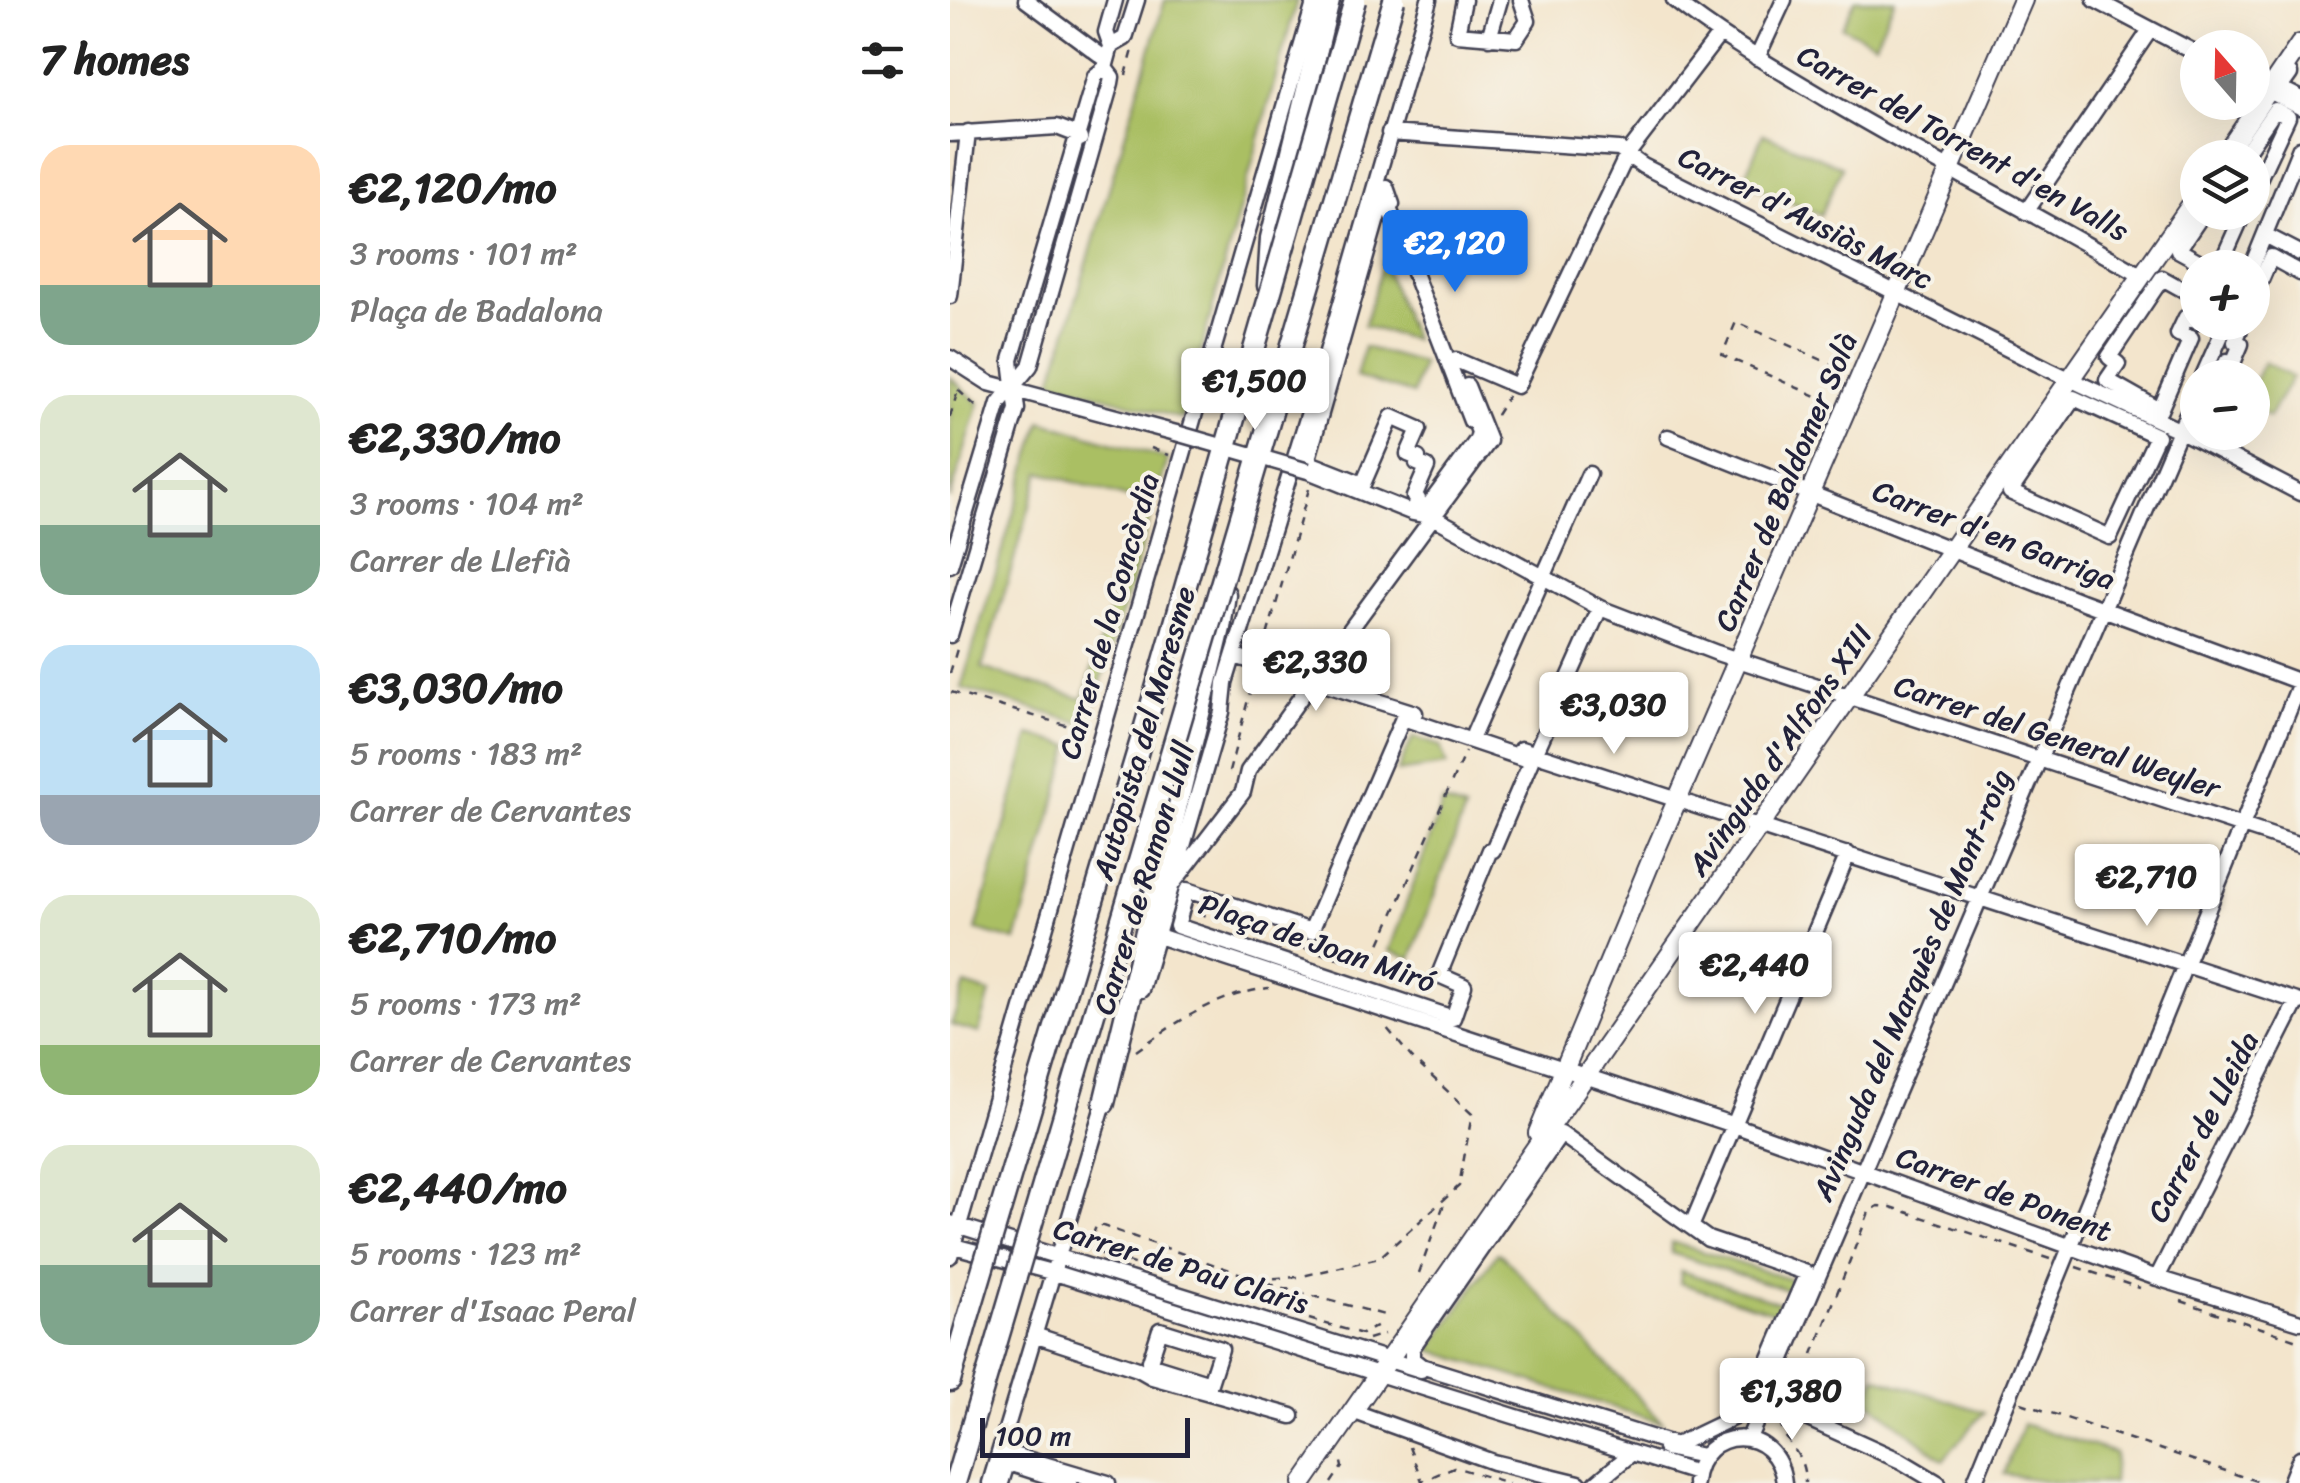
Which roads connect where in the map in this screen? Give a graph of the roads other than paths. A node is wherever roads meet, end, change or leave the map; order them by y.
1 (1026, 0) edge
2 (1116, 0) edge
3 (1137, 0) edge
4 (1315, 0) edge
5 (1329, 0) edge
6 (1355, 0) edge
7 (1394, 0) edge
8 (1429, 0) edge
9 (1464, 0) edge
10 (1500, 0) edge
11 (1521, 0) edge
12 (1674, 0) edge
13 (1784, 0) edge
14 (2023, 0) edge
15 (2095, 0) edge
16 (2150, 30) junction
17 (1718, 36) junction
18 (1489, 38) junction
19 (2300, 44) edge
20 (2180, 45) edge
21 (1107, 58) junction
22 (1757, 58) junction
23 (2300, 60) edge
24 (2270, 76) edge
25 (2270, 91) edge
26 (2300, 98) edge
27 (2300, 107) edge
28 (968, 132) junction
29 (1390, 133) junction
30 (950, 134) edge
31 (1078, 135) junction
32 (2254, 140) edge
33 (2300, 148) edge
34 (1627, 155) junction
35 (2270, 156) edge
36 (1089, 160) junction
37 (1381, 165) junction
38 (1948, 171) junction
39 (1392, 204) joint
40 (2026, 212) junction
41 (2180, 221) edge
42 (2192, 230) edge
43 (2265, 235) junction
44 (2259, 250) edge
45 (2180, 251) edge
46 (2300, 253) edge
47 (2270, 259) edge
48 (2300, 273) edge
49 (2142, 276) junction
50 (2180, 288) edge
51 (1897, 294) junction
52 (1268, 295) junction
53 (950, 296) edge
54 (2190, 340) edge
55 (2236, 340) edge
56 (950, 358) edge
57 (1456, 360) junction
58 (2234, 360) edge
59 (2072, 381) junction
60 (1014, 389) junction
61 (2179, 430) junction
62 (1668, 437) dead end
63 (2233, 450) edge
64 (1589, 474) dead end
65 (2300, 484) edge
66 (1811, 492) junction
67 (2010, 492) joint
68 (2300, 494) edge
69 (1434, 517) junction
70 (1235, 528) junction
71 (1955, 549) junction
72 (950, 564) edge
73 (1542, 577) junction
74 (1600, 608) junction
75 (2104, 608) junction
76 (950, 636) edge
77 (1235, 656) junction
78 (1739, 660) junction
79 (1313, 680) junction
80 (2300, 682) edge
81 (1847, 697) junction
82 (1472, 737) junction
83 (1534, 754) junction
84 (2038, 760) junction
85 (1678, 800) junction
86 (2240, 825) junction
87 (1760, 827) junction
88 (2300, 845) edge
89 (1848, 854) junction
90 (1170, 887) junction
91 (1982, 898) junction
92 (1158, 936) junction
93 (2184, 965) junction
94 (2298, 1002) edge
95 (1577, 1072) junction
96 (1104, 1103) junction
97 (1734, 1124) junction
98 (1861, 1172) junction
99 (955, 1224) edge
100 (1691, 1226) junction
101 (2070, 1246) junction
102 (951, 1249) edge
103 (1058, 1266) junction
104 (2155, 1285) junction
105 (2300, 1322) edge
106 (1034, 1335) junction
107 (1149, 1364) joint
108 (1382, 1366) junction
109 (950, 1381) edge
110 (1352, 1411) junction
111 (1783, 1412) road end
112 (1292, 1416) dead end
113 (1749, 1438) junction
114 (1632, 1453) junction
115 (1704, 1456) junction
116 (2300, 1458) edge
117 (1002, 1461) junction
118 (1696, 1478) edge
119 (955, 1483) edge
120 (990, 1483) edge
121 (1001, 1483) edge
122 (1070, 1483) edge
123 (1108, 1483) edge
124 (1303, 1483) edge
125 (1579, 1483) edge
126 (1596, 1483) edge
127 (1784, 1483) edge
128 (1938, 1483) edge
129 (1974, 1483) edge
130 (2290, 1483) edge

1 - 21 street
2 - 21 street
3 - 21 street
4 - 99 street, Carrer de la Concòrdia
5 - 52 highway, bridge
6 - 52 highway, Autopista del Maresme, bridge
7 - 70 highway, Autopista del Maresme, bridge
8 - 29 street, Carrer de Ramon Llull
9 - 18 street
10 - 18 street
11 - 18 street
12 - 17 street, Carrer del Torrent d'en Valls
13 - 22 street
14 - 38 main road, Carrer de Baldomer Solà
15 - 16 street
16 - 20 street
16 - 40 street
17 - 22 street, Carrer del Torrent d'en Valls
17 - 34 street
19 - 24 main road
21 - 31 street
21 - 36 street
22 - 38 street, Carrer del Torrent d'en Valls
23 - 26 street
25 - 27 street
28 - 30 street
28 - 31 street
28 - 53 street
29 - 34 street, Carrer d'Ausiàs Marc
29 - 37 street, Carrer de Ramon Llull
31 - 36 street
31 - 60 street
32 - 35 street
33 - 43 street
34 - 51 street, Carrer d'Ausiàs Marc
34 - 57 street
36 - 60 street
37 - 57 street
37 - 77 street, Carrer de Ramon Llull
38 - 40 street, Carrer del Torrent d'en Valls
38 - 51 main road, Carrer de Baldomer Solà
39 - 39 street
40 - 49 street, Carrer del Torrent d'en Valls
41 - 49 main road, Avinguda d'Alfons XIII
42 - 45 street
43 - 44 street
43 - 46 street
47 - 48 street
49 - 59 main road, Avinguda d'Alfons XIII
50 - 54 street
51 - 59 street, Carrer d'Ausiàs Marc
51 - 66 main road, Carrer de Baldomer Solà
52 - 109 highway, Autopista del Maresme, bridge
55 - 58 street
56 - 60 street, Carrer del General Weyler
57 - 69 street
59 - 61 street, Carrer d'Ausiàs Marc
59 - 71 main road, Avinguda d'Alfons XIII
60 - 69 street, Carrer del General Weyler, bridge
60 - 72 street
60 - 76 street
61 - 68 street, Carrer d'Ausiàs Marc
61 - 75 street, Avinguda del Marquès de Mont-roig
62 - 66 street, Carrer d'en Garriga
63 - 65 street
64 - 73 street
66 - 71 street, Carrer d'en Garriga
66 - 78 main road, Carrer de Baldomer Solà
67 - 67 street
69 - 73 street, Carrer del General Weyler
69 - 79 street
70 - 96 highway, bridge
70 - 119 highway, Autopista del Maresme, bridge
71 - 75 street, Carrer d'en Garriga
71 - 81 main road, Avinguda d'Alfons XIII
73 - 74 street, Carrer del General Weyler
73 - 82 street
74 - 78 street, Carrer del General Weyler
74 - 83 street
75 - 80 street, Carrer d'en Garriga
75 - 84 street, Avinguda del Marquès de Mont-roig
77 - 79 street
77 - 90 street, Carrer de Ramon Llull
78 - 81 street, Carrer del General Weyler
78 - 85 main road, Carrer de Baldomer Solà
79 - 82 street
79 - 90 street
80 - 86 street
81 - 84 street, Carrer del General Weyler
81 - 87 main road, Avinguda d'Alfons XIII
82 - 82 street, Plaça de Joan Miró
82 - 83 street
83 - 85 street
84 - 86 street, Carrer del General Weyler
84 - 91 street, Avinguda del Marquès de Mont-roig
85 - 87 street
85 - 95 main road, Carrer de Baldomer Solà
86 - 88 street, Carrer del General Weyler
86 - 93 street
87 - 89 street
87 - 95 main road, Avinguda d'Alfons XIII
89 - 91 street
89 - 97 street
90 - 92 street, Carrer de Ramon Llull
91 - 93 street
91 - 98 street, Avinguda del Marquès de Mont-roig
92 - 95 street, Carrer de Ponent
92 - 96 street, Carrer de Ramon Llull
93 - 94 street
93 - 101 street
94 - 104 street, Carrer de Lleida
95 - 97 street, Carrer de Ponent
95 - 108 main road, Avinguda d'Alfons XIII
96 - 103 street, Carrer de Ramon Llull
97 - 98 street, Carrer de Ponent
97 - 100 street
98 - 101 street, Carrer de Ponent
98 - 113 street, Avinguda del Marquès de Mont-roig
99 - 102 street, Carrer de la Concòrdia
99 - 103 street, Carrer de Pau Claris
100 - 100 street
101 - 104 street, Carrer de Ponent
101 - 129 street
102 - 103 street, Carrer de Pau Claris
103 - 106 street, Carrer de Ramon Llull
103 - 108 street, Carrer de Pau Claris
104 - 105 street, Carrer de Ponent
106 - 112 street
106 - 117 street, Carrer de Ramon Llull
107 - 107 street
108 - 110 main road, Avinguda d'Alfons XIII
108 - 114 street
108 - 115 street
110 - 124 main road, Avinguda d'Alfons XIII
110 - 125 street
111 - 128 street
113 - 115 street
113 - 127 street
114 - 118 street
114 - 126 street
115 - 118 street
116 - 130 street
117 - 120 street, Carrer de Ramon Llull
117 - 121 street
117 - 122 street
117 - 123 street

